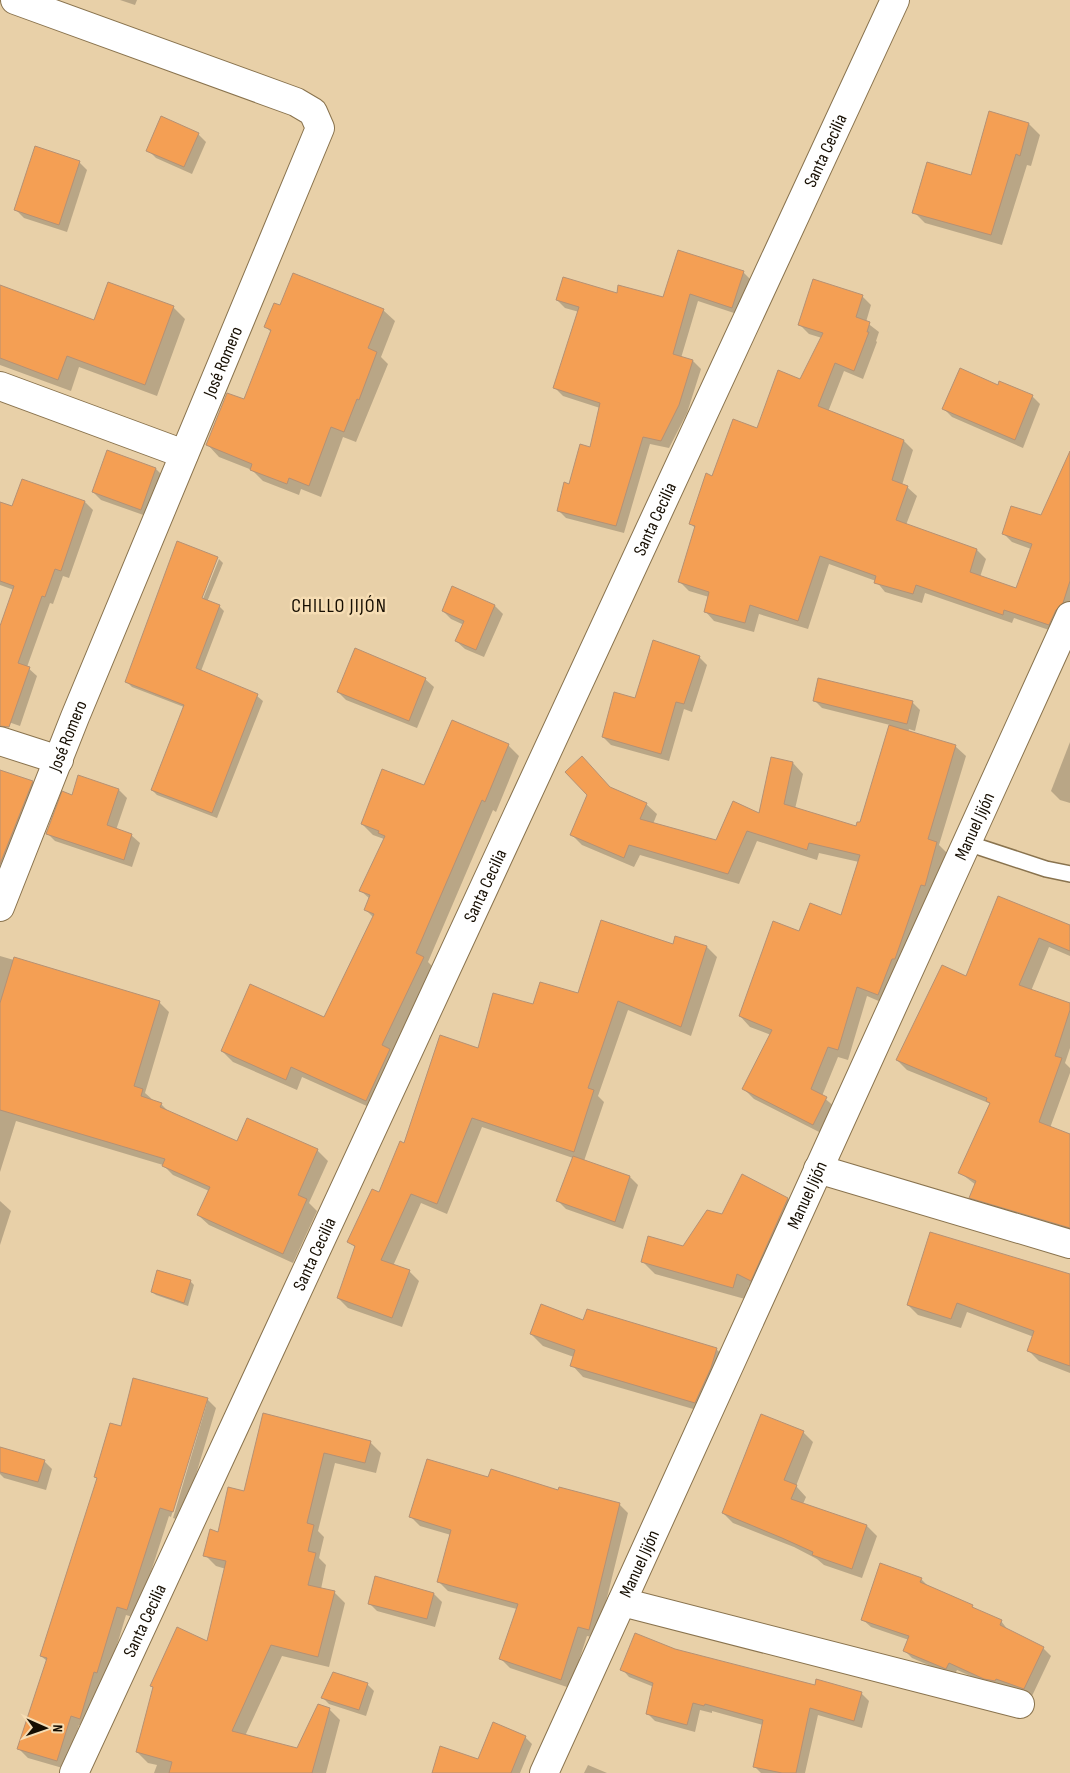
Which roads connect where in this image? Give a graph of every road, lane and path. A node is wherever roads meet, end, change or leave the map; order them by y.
1 (15, 0) edge
2 (895, 0) edge
3 (0, 386) edge
4 (184, 454) junction
5 (1070, 616) edge
6 (0, 741) edge
7 (59, 760) junction
8 (967, 843) junction
9 (1070, 874) edge
10 (0, 907) edge
11 (818, 1169) junction
12 (1070, 1244) edge
13 (622, 1602) junction
14 (1020, 1704) dead end
15 (74, 1773) edge
16 (544, 1773) edge

1 - 4 street, José Romero
2 - 15 street, Santa Cecilia
3 - 4 street
4 - 7 street, José Romero
5 - 8 street, Manuel Jijón
6 - 7 street
7 - 10 street, José Romero
8 - 9 lane
8 - 11 street, Manuel Jijón
11 - 12 street
11 - 13 street, Manuel Jijón
13 - 14 street
13 - 16 street, Manuel Jijón

